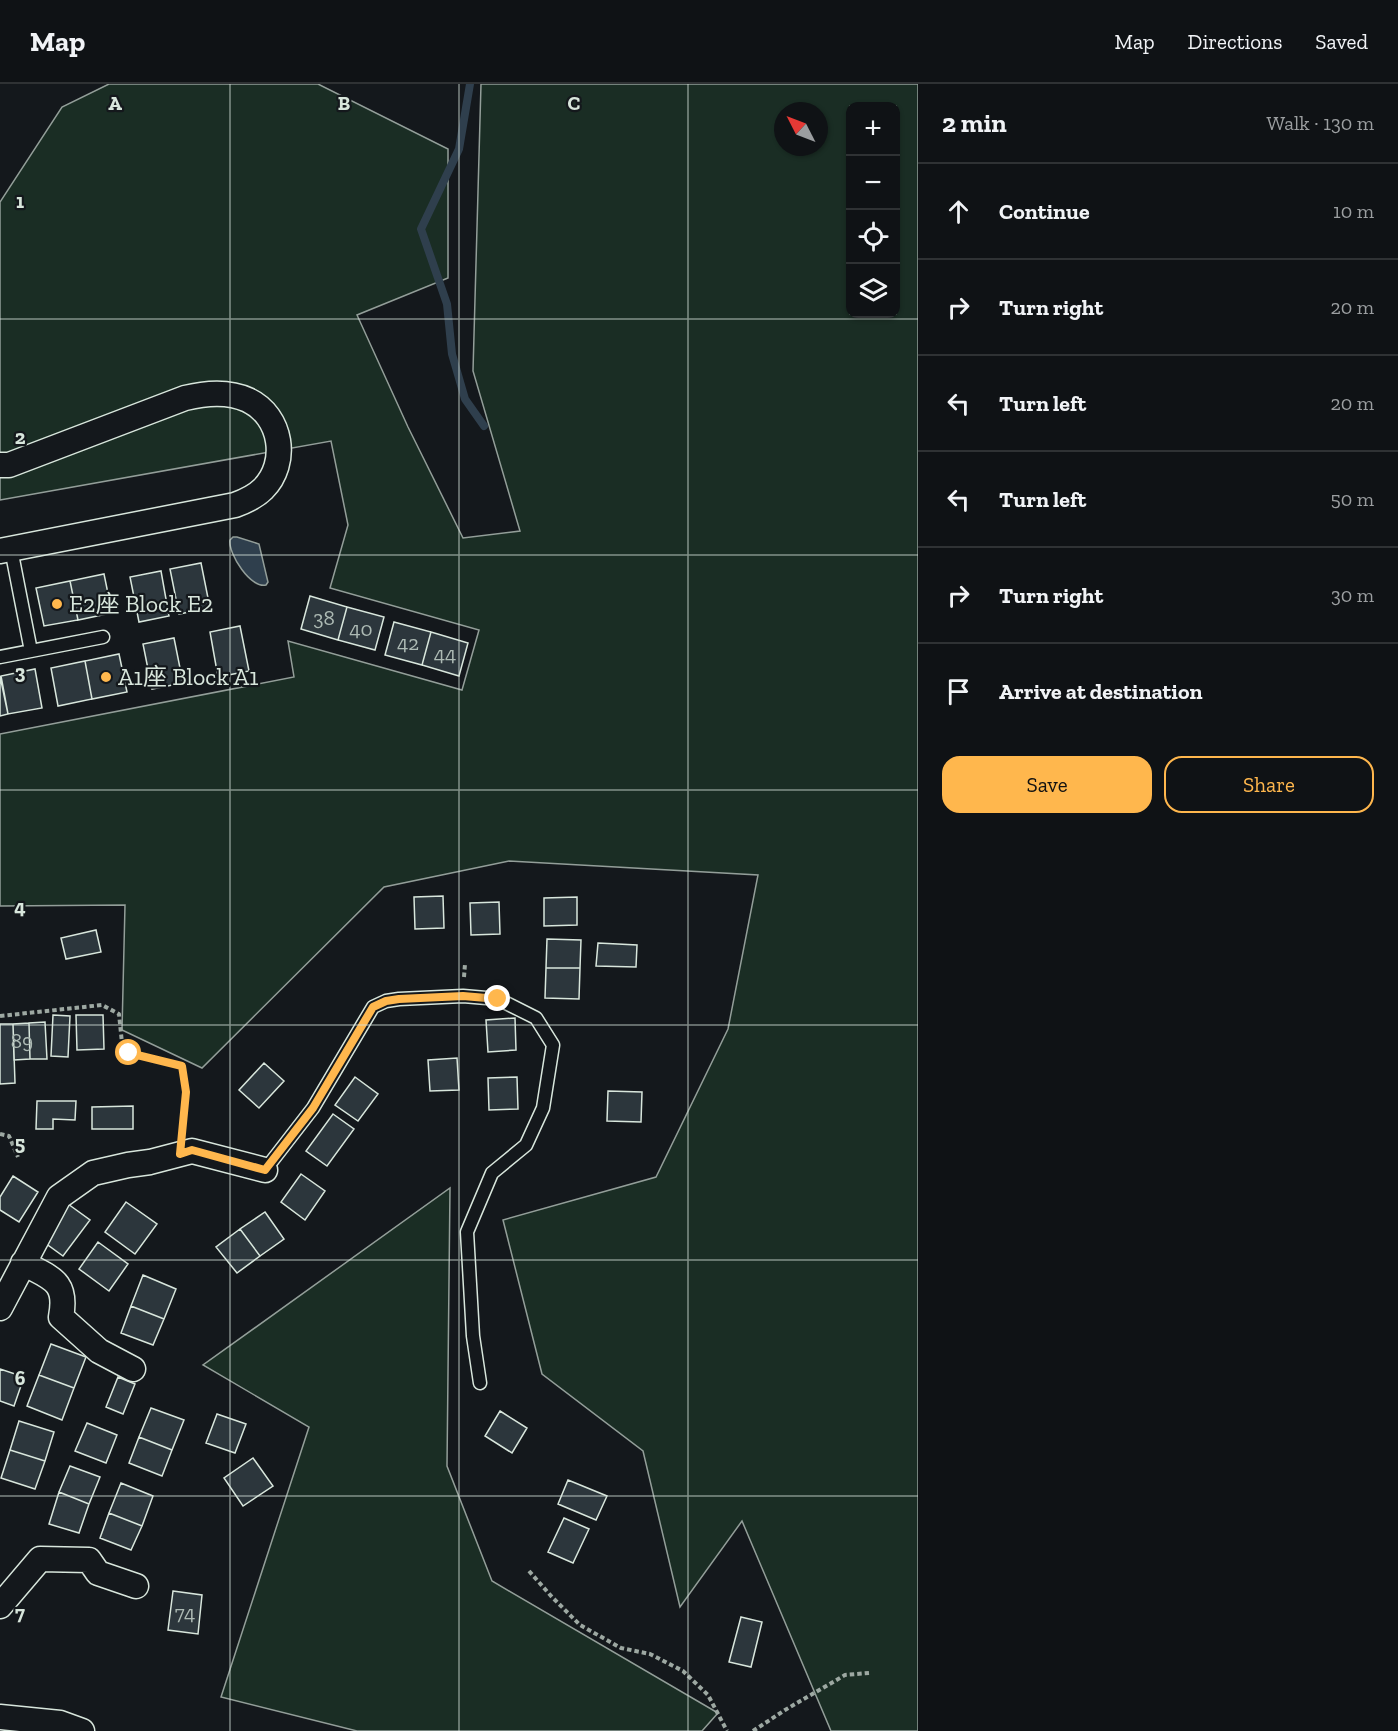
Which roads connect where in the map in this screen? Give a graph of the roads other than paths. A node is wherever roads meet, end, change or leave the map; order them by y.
1 (0, 465) edge
2 (6, 550) edge
3 (103, 637) dead end
4 (31, 651) junction
5 (0, 657) edge
6 (265, 1170) joint
7 (23, 1263) junction
8 (0, 1308) edge
9 (133, 1369) dead end
10 (480, 1383) dead end
11 (136, 1586) dead end
12 (0, 1606) edge
13 (0, 1717) edge
14 (67, 1728) edge

1 - 2 street
2 - 4 lane
3 - 4 lane
4 - 5 lane
6 - 7 street
6 - 10 lane
7 - 8 street
7 - 9 street
11 - 12 street
13 - 14 street

